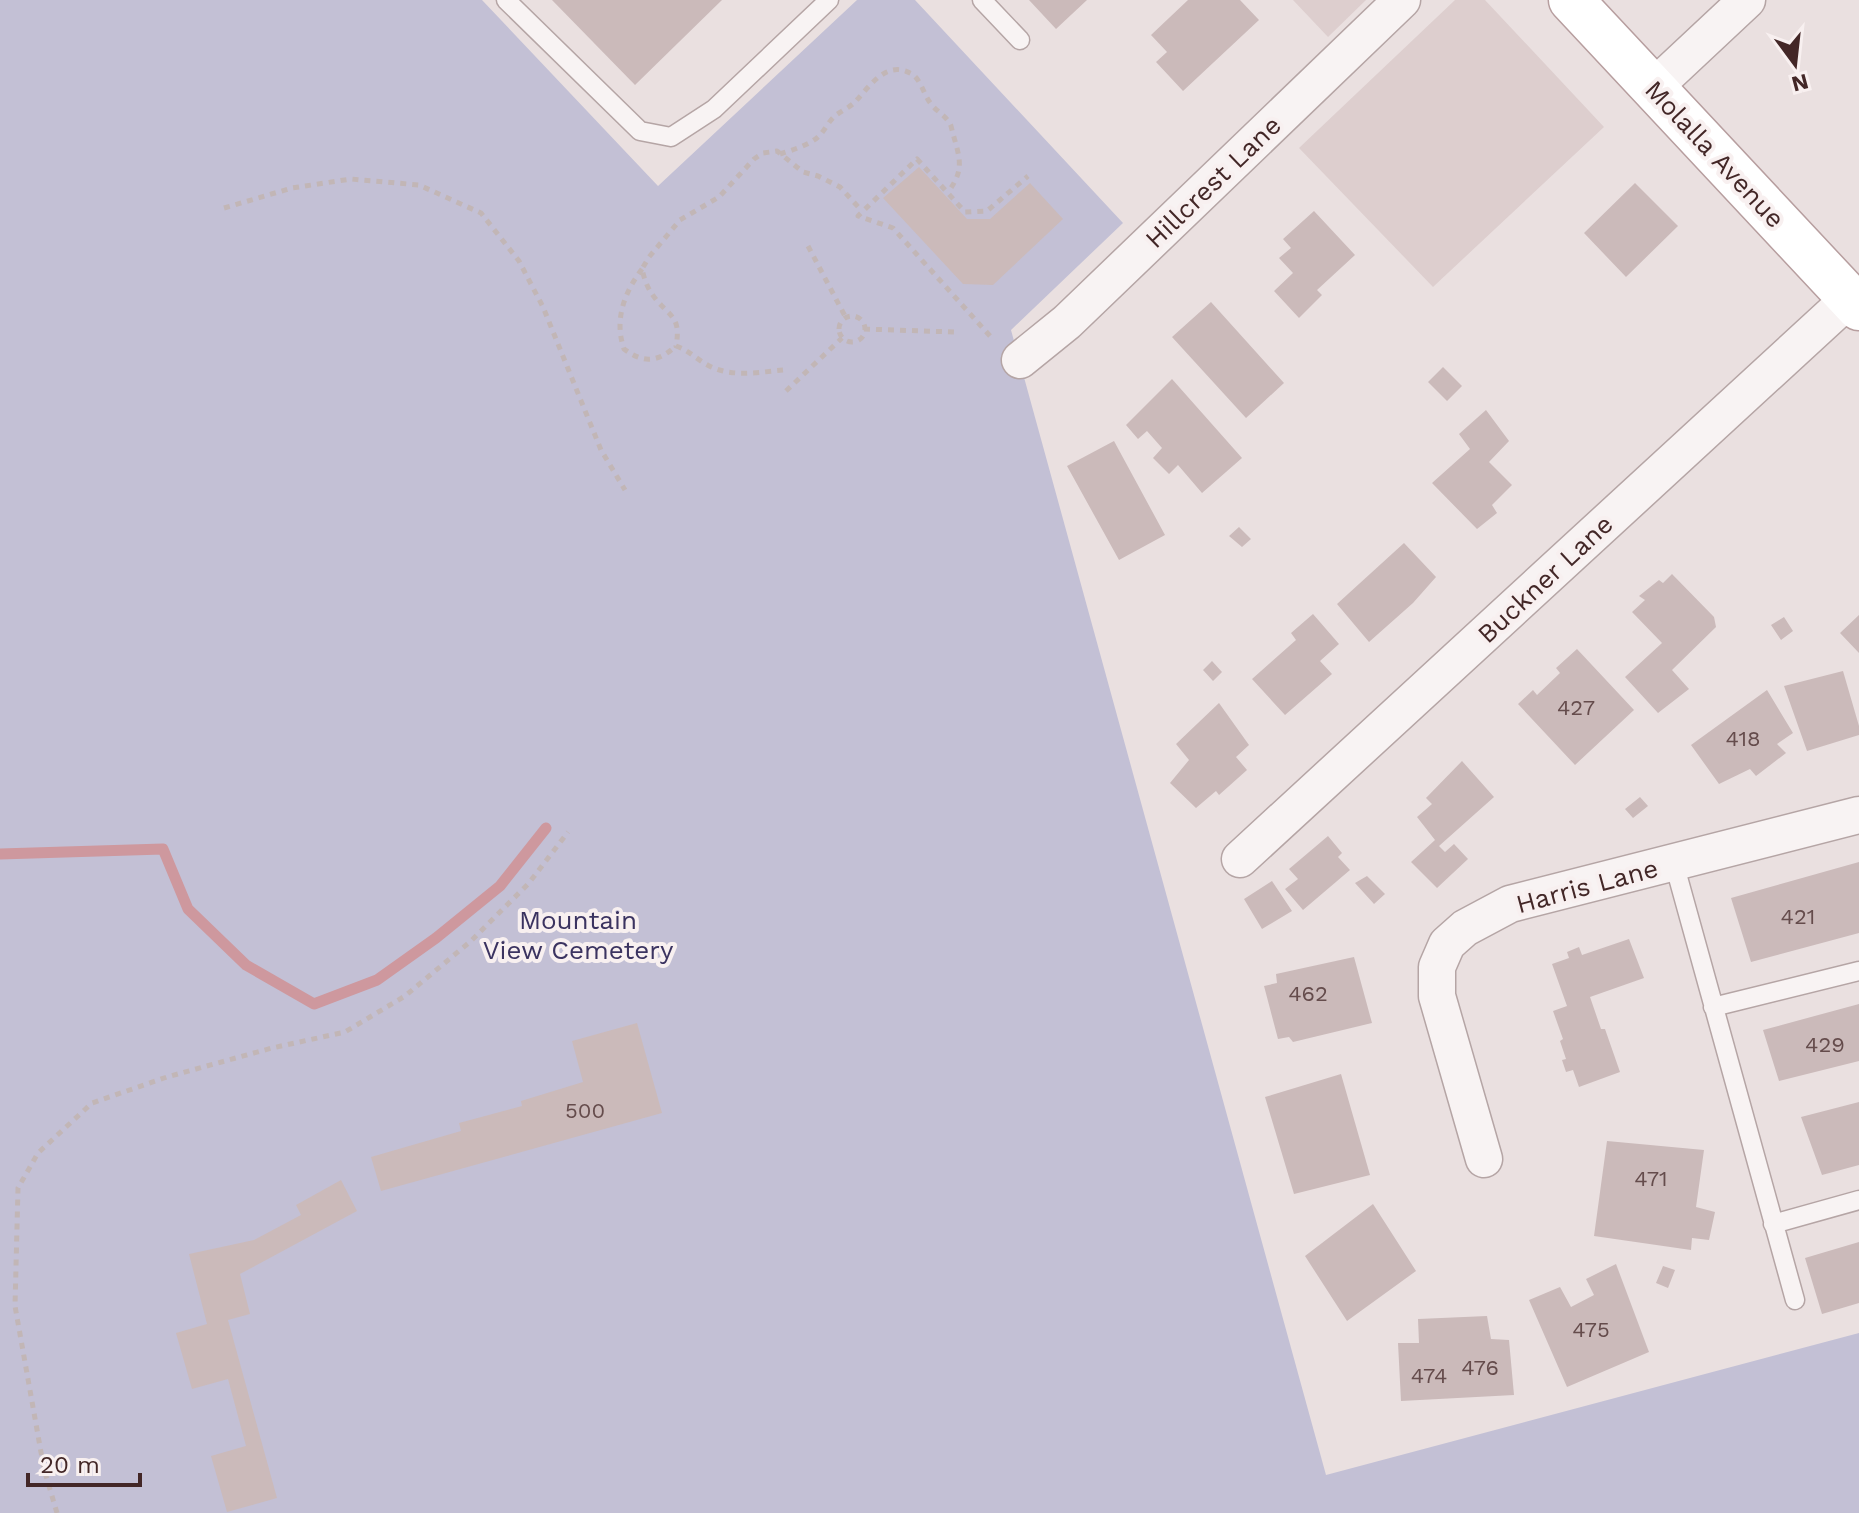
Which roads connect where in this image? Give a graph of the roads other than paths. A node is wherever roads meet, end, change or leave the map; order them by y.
1 (506, 0) edge
2 (829, 0) edge
3 (982, 0) edge
4 (1402, 0) edge
5 (1571, 0) edge
6 (1747, 0) edge
7 (1020, 40) dead end
8 (1653, 88) junction
9 (1854, 303) edge
10 (1020, 360) dead end
11 (1859, 815) edge
12 (1240, 859) dead end
13 (1674, 863) junction
14 (1859, 971) edge
15 (1713, 1007) junction
16 (1484, 1159) dead end
17 (1859, 1200) edge
18 (1773, 1224) junction
19 (1795, 1300) dead end

1 - 2 lane
3 - 7 lane
4 - 10 street, Hillcrest Lane
5 - 8 main road, Molalla Avenue
6 - 8 street
8 - 9 main road, Molalla Avenue
9 - 12 street, Buckner Lane
11 - 13 street, Harris Lane
13 - 15 lane
13 - 16 street, Harris Lane
14 - 15 lane
15 - 18 lane
17 - 18 lane
18 - 19 lane

